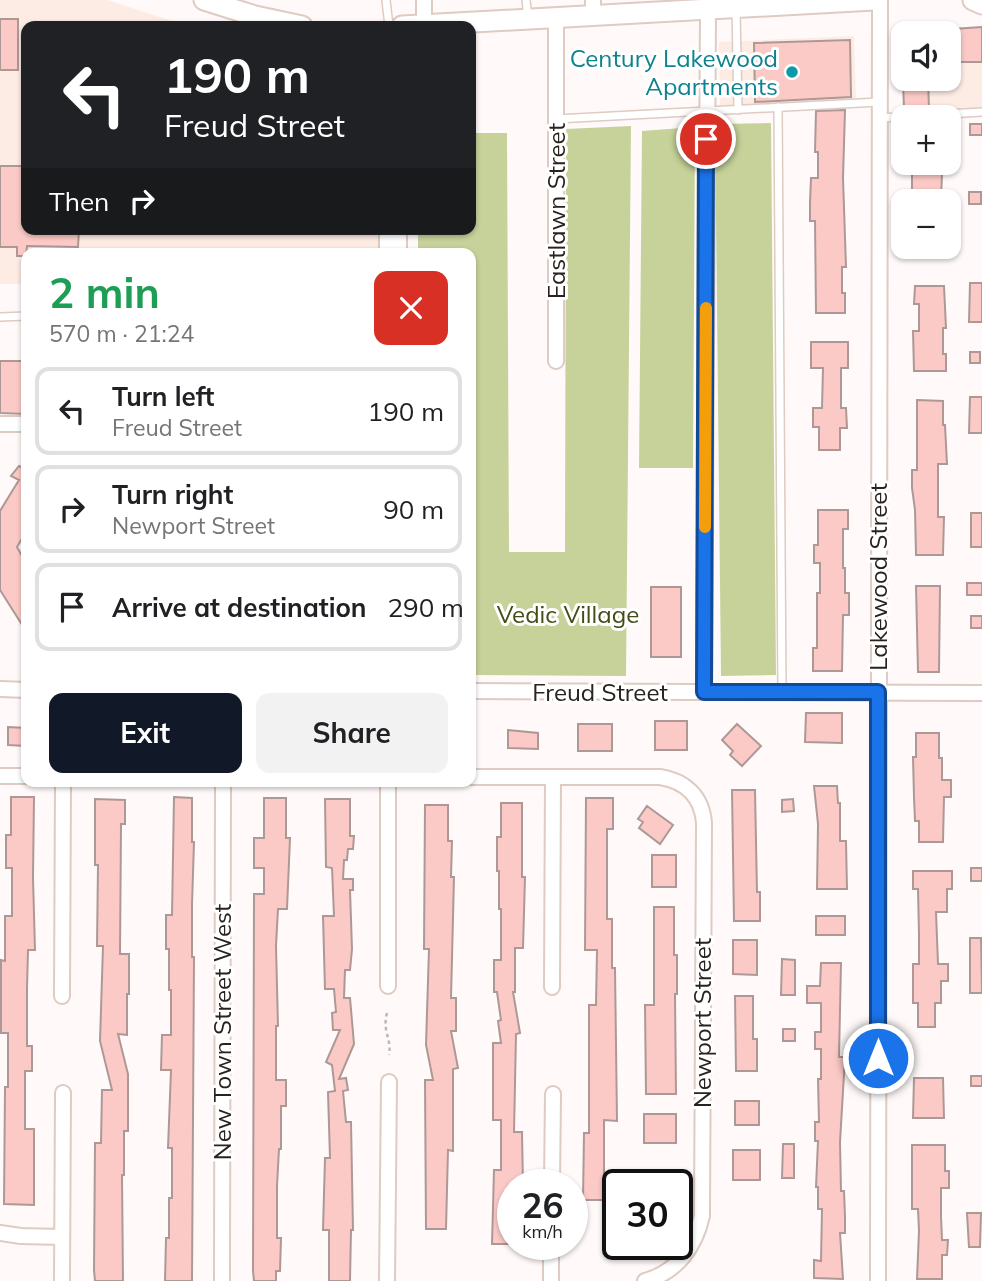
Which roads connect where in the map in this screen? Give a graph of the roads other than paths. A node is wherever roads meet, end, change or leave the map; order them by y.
1 (204, 0) edge
2 (386, 0) edge
3 (424, 0) edge
4 (874, 0) edge
5 (880, 0) edge
6 (973, 0) edge
7 (772, 3) edge
8 (982, 4) edge
9 (593, 8) edge
10 (736, 8) junction
11 (708, 9) junction
12 (527, 10) edge
13 (263, 16) edge
14 (556, 18) junction
15 (282, 21) edge
16 (388, 21) edge
17 (424, 21) edge
18 (451, 21) edge
19 (737, 89) junction
20 (707, 90) junction
21 (879, 102) junction
22 (778, 107) junction
23 (738, 110) junction
24 (706, 111) junction
25 (982, 112) edge
26 (880, 118) junction
27 (556, 119) junction
28 (21, 316) edge
29 (0, 317) edge
30 (556, 361) dead end
31 (0, 424) edge
32 (21, 424) edge
33 (0, 690) edge
34 (21, 690) edge
35 (476, 691) edge
36 (704, 692) junction
37 (782, 692) junction
38 (878, 692) junction
39 (982, 693) edge
40 (0, 776) edge
41 (21, 776) edge
42 (476, 777) edge
43 (553, 778) junction
44 (64, 787) edge
45 (223, 787) edge
46 (388, 787) edge
47 (388, 986) dead end
48 (552, 987) dead end
49 (62, 996) dead end
50 (389, 1082) dead end
51 (63, 1093) dead end
52 (553, 1094) dead end
53 (552, 1169) edge
54 (0, 1233) edge
55 (62, 1237) junction
56 (551, 1260) edge
57 (62, 1281) edge
58 (222, 1281) edge
59 (387, 1281) edge
60 (551, 1281) edge
61 (645, 1281) edge
62 (878, 1281) edge

1 - 13 main road
2 - 16 lane
3 - 17 street
4 - 7 main road
5 - 21 street, Lakewood Street
6 - 8 main road
7 - 10 main road
9 - 11 main road
9 - 14 main road
10 - 11 main road
10 - 19 lane
11 - 20 street
12 - 14 main road
12 - 18 main road
13 - 15 main road
14 - 27 street, Eastlawn Street
19 - 20 lane
19 - 23 lane
20 - 24 street
21 - 22 lane
21 - 26 street, Lakewood Street
22 - 23 lane
22 - 37 lane
23 - 24 lane
24 - 27 lane
24 - 36 street
25 - 26 lane
26 - 38 street, Lakewood Street
27 - 30 street, Eastlawn Street
28 - 29 lane
31 - 32 street
33 - 34 street
35 - 36 street, Freud Street
36 - 37 street, Freud Street
37 - 38 street, Freud Street
38 - 39 street, Freud Street
38 - 62 street, Lakewood Street
40 - 41 street
42 - 43 street
43 - 48 street
43 - 61 street, Newport Street
44 - 49 street
45 - 58 street, New Town Street West
46 - 47 street
50 - 59 street
51 - 55 street
52 - 53 street
54 - 55 street
55 - 57 street
56 - 60 street

